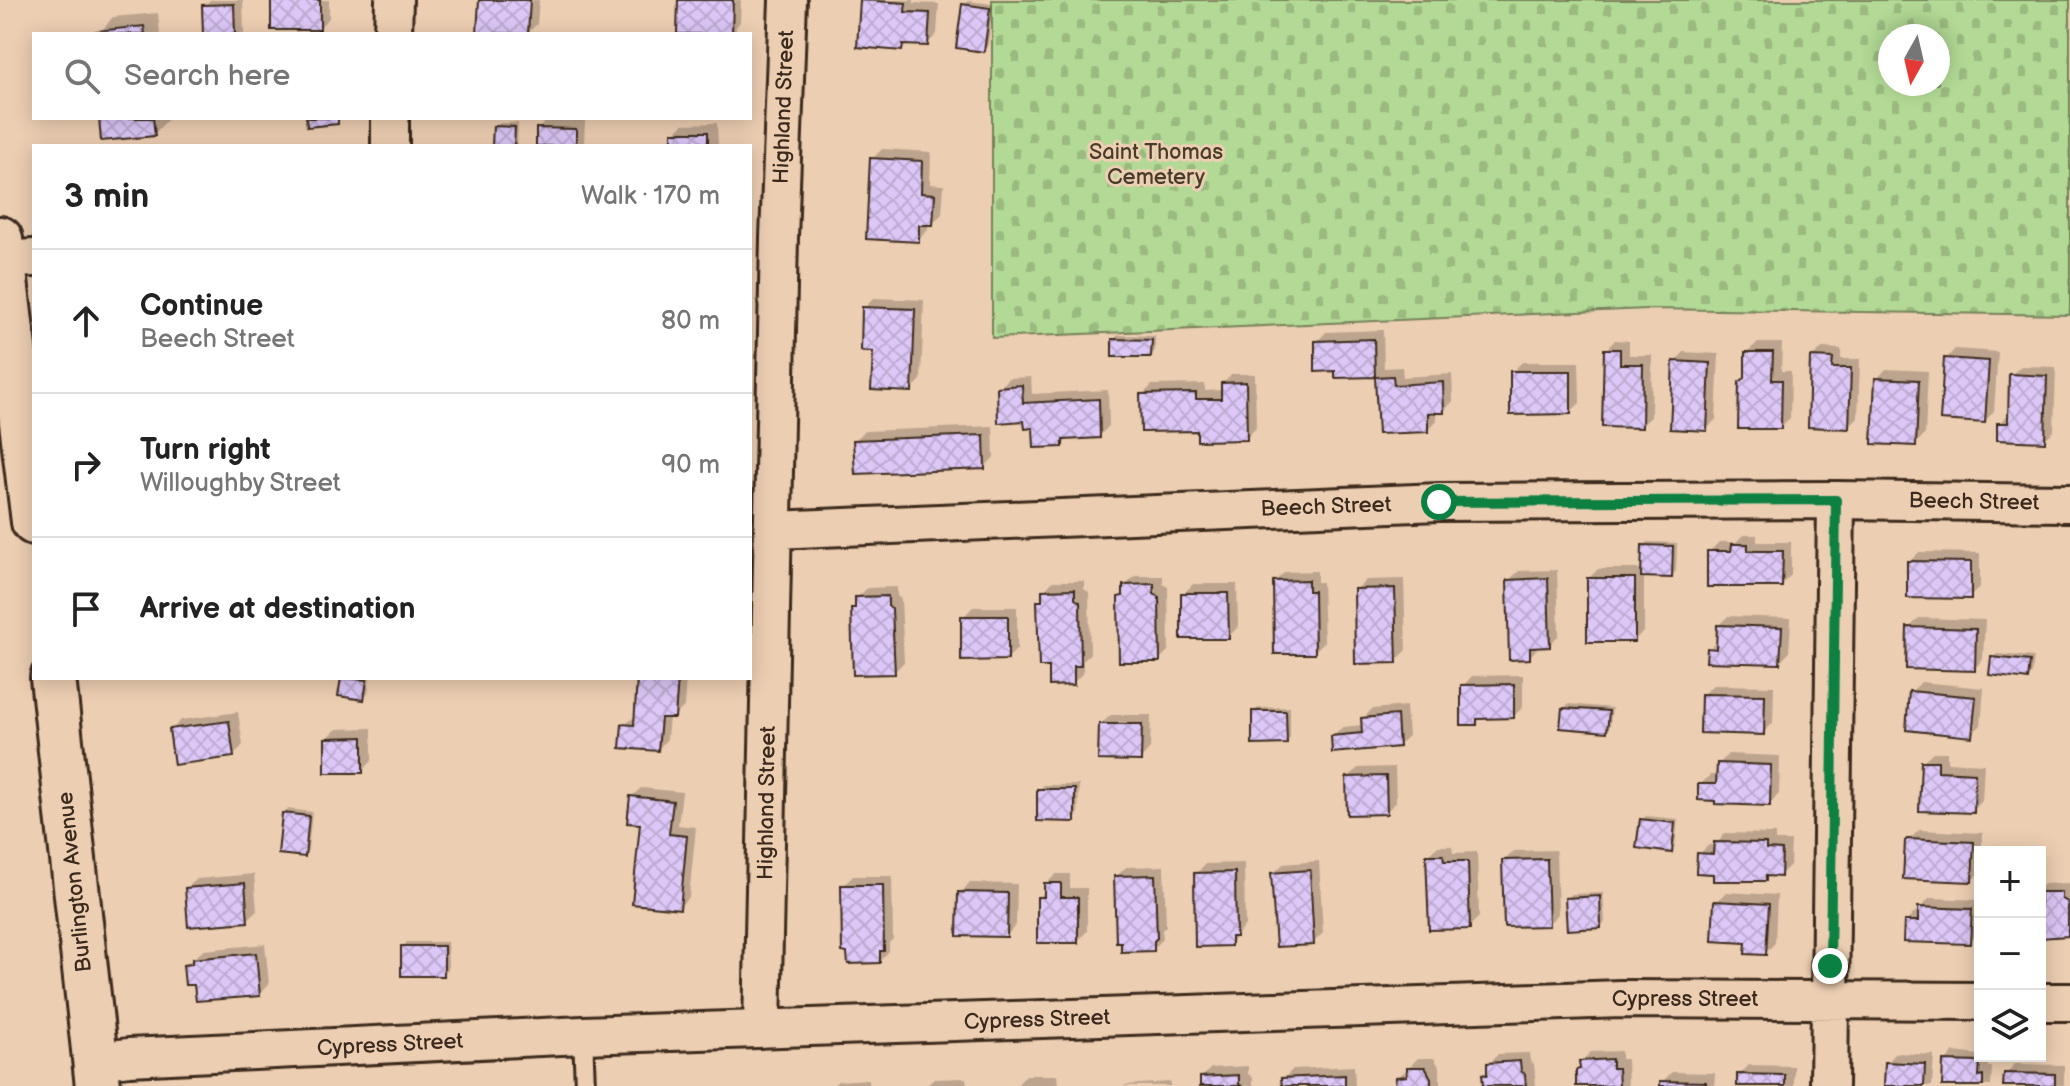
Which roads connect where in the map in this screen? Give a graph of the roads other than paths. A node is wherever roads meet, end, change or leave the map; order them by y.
1 (394, 0) edge
2 (788, 0) edge
3 (393, 32) edge
4 (390, 120) edge
5 (390, 144) edge
6 (764, 238) edge
7 (12, 252) edge
8 (32, 497) edge
9 (1836, 500) junction
10 (2070, 503) edge
11 (774, 530) junction
12 (53, 680) edge
13 (1830, 1000) junction
14 (1974, 1001) edge
15 (2046, 1002) edge
16 (2070, 1002) edge
17 (762, 1029) junction
18 (583, 1035) junction
19 (96, 1074) edge
20 (585, 1086) edge
21 (1829, 1086) edge

1 - 3 street
2 - 6 street, Highland Street
4 - 5 street
6 - 11 street, Highland Street
7 - 8 main road
9 - 10 street, Beech Street
9 - 11 street, Beech Street
9 - 13 street
11 - 17 street, Highland Street
12 - 19 main road, Burlington Avenue
13 - 14 street, Cypress Street
13 - 17 street, Cypress Street
13 - 21 street
15 - 16 street
17 - 18 street, Cypress Street
18 - 19 street, Cypress Street
18 - 20 lane

